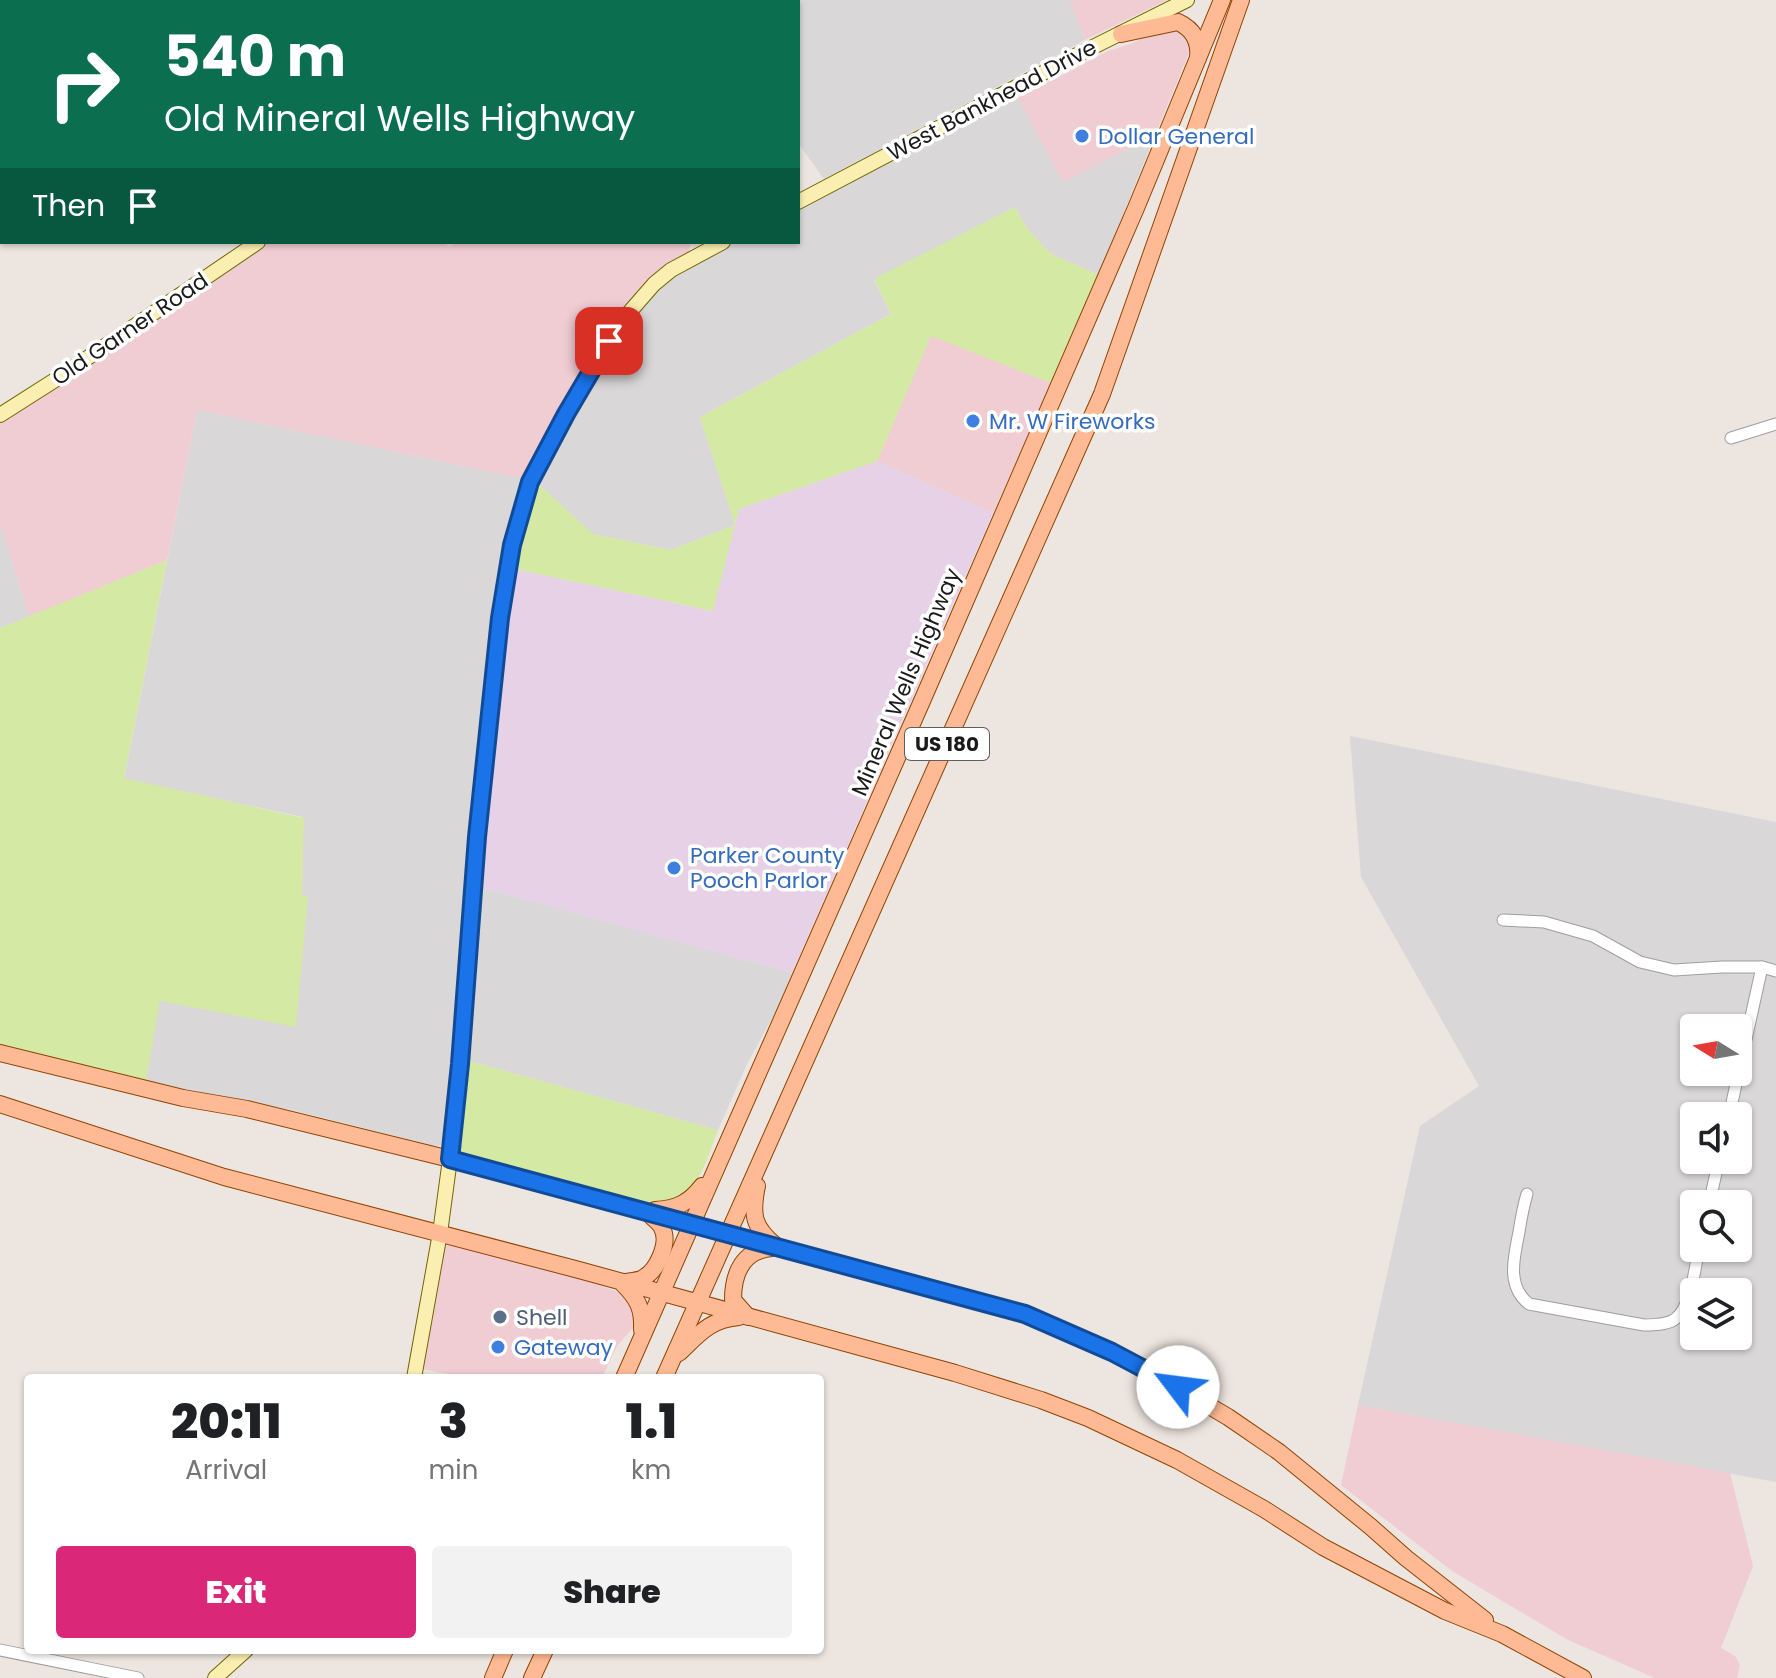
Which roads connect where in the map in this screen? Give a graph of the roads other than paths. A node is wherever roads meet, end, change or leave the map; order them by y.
1 (1187, 0) edge
2 (1222, 0) edge
3 (1241, 0) edge
4 (1121, 34) junction
5 (1198, 58) junction
6 (800, 201) edge
7 (255, 244) edge
8 (704, 246) edge
9 (0, 415) edge
10 (1776, 424) edge
11 (1731, 438) dead end
12 (1503, 920) dead end
13 (1762, 967) junction
14 (1776, 971) edge
15 (0, 1053) edge
16 (1732, 1102) edge
17 (0, 1104) edge
18 (762, 1158) junction
19 (450, 1159) junction
20 (717, 1164) junction
21 (1527, 1194) dead end
22 (645, 1211) junction
23 (692, 1223) junction
24 (440, 1233) junction
25 (729, 1234) junction
26 (777, 1247) junction
27 (1696, 1262) edge
28 (622, 1283) junction
29 (661, 1294) junction
30 (698, 1304) junction
31 (748, 1317) junction
32 (642, 1337) junction
33 (672, 1360) junction
34 (415, 1374) edge
35 (626, 1374) edge
36 (666, 1374) edge
37 (1502, 1634) junction
38 (0, 1650) edge
39 (242, 1654) edge
40 (503, 1654) edge
41 (543, 1654) edge
42 (138, 1678) edge
43 (215, 1678) edge
44 (493, 1678) edge
45 (532, 1678) edge
46 (1583, 1678) edge

1 - 4 street, West Bankhead Drive
2 - 5 main road, Mineral Wells Highway / US 180
3 - 18 main road, US 180
4 - 5 main road
4 - 6 street, West Bankhead Drive
5 - 20 main road, Mineral Wells Highway / US 180
7 - 9 street, Old Garner Road
8 - 19 street
10 - 11 street
12 - 13 street
13 - 14 street
13 - 16 street
15 - 19 main road
17 - 24 main road
18 - 25 main road, US 180
18 - 26 main road
19 - 22 main road
19 - 24 street
20 - 22 main road
20 - 23 main road, Mineral Wells Highway / US 180
21 - 27 street
22 - 23 main road
22 - 28 main road
23 - 25 main road
23 - 29 main road, Mineral Wells Highway / US 180
24 - 28 main road
24 - 34 street
25 - 26 main road
25 - 30 main road, US 180
26 - 31 main road
26 - 37 main road
28 - 29 main road
28 - 32 main road
29 - 30 main road
29 - 32 main road, Mineral Wells Highway / US 180
30 - 31 main road
30 - 33 main road, US 180
31 - 33 main road
31 - 37 main road
32 - 35 main road, Mineral Wells Highway / US 180
33 - 36 main road, US 180
37 - 46 main road
38 - 42 street
39 - 43 street
40 - 44 main road
41 - 45 main road

